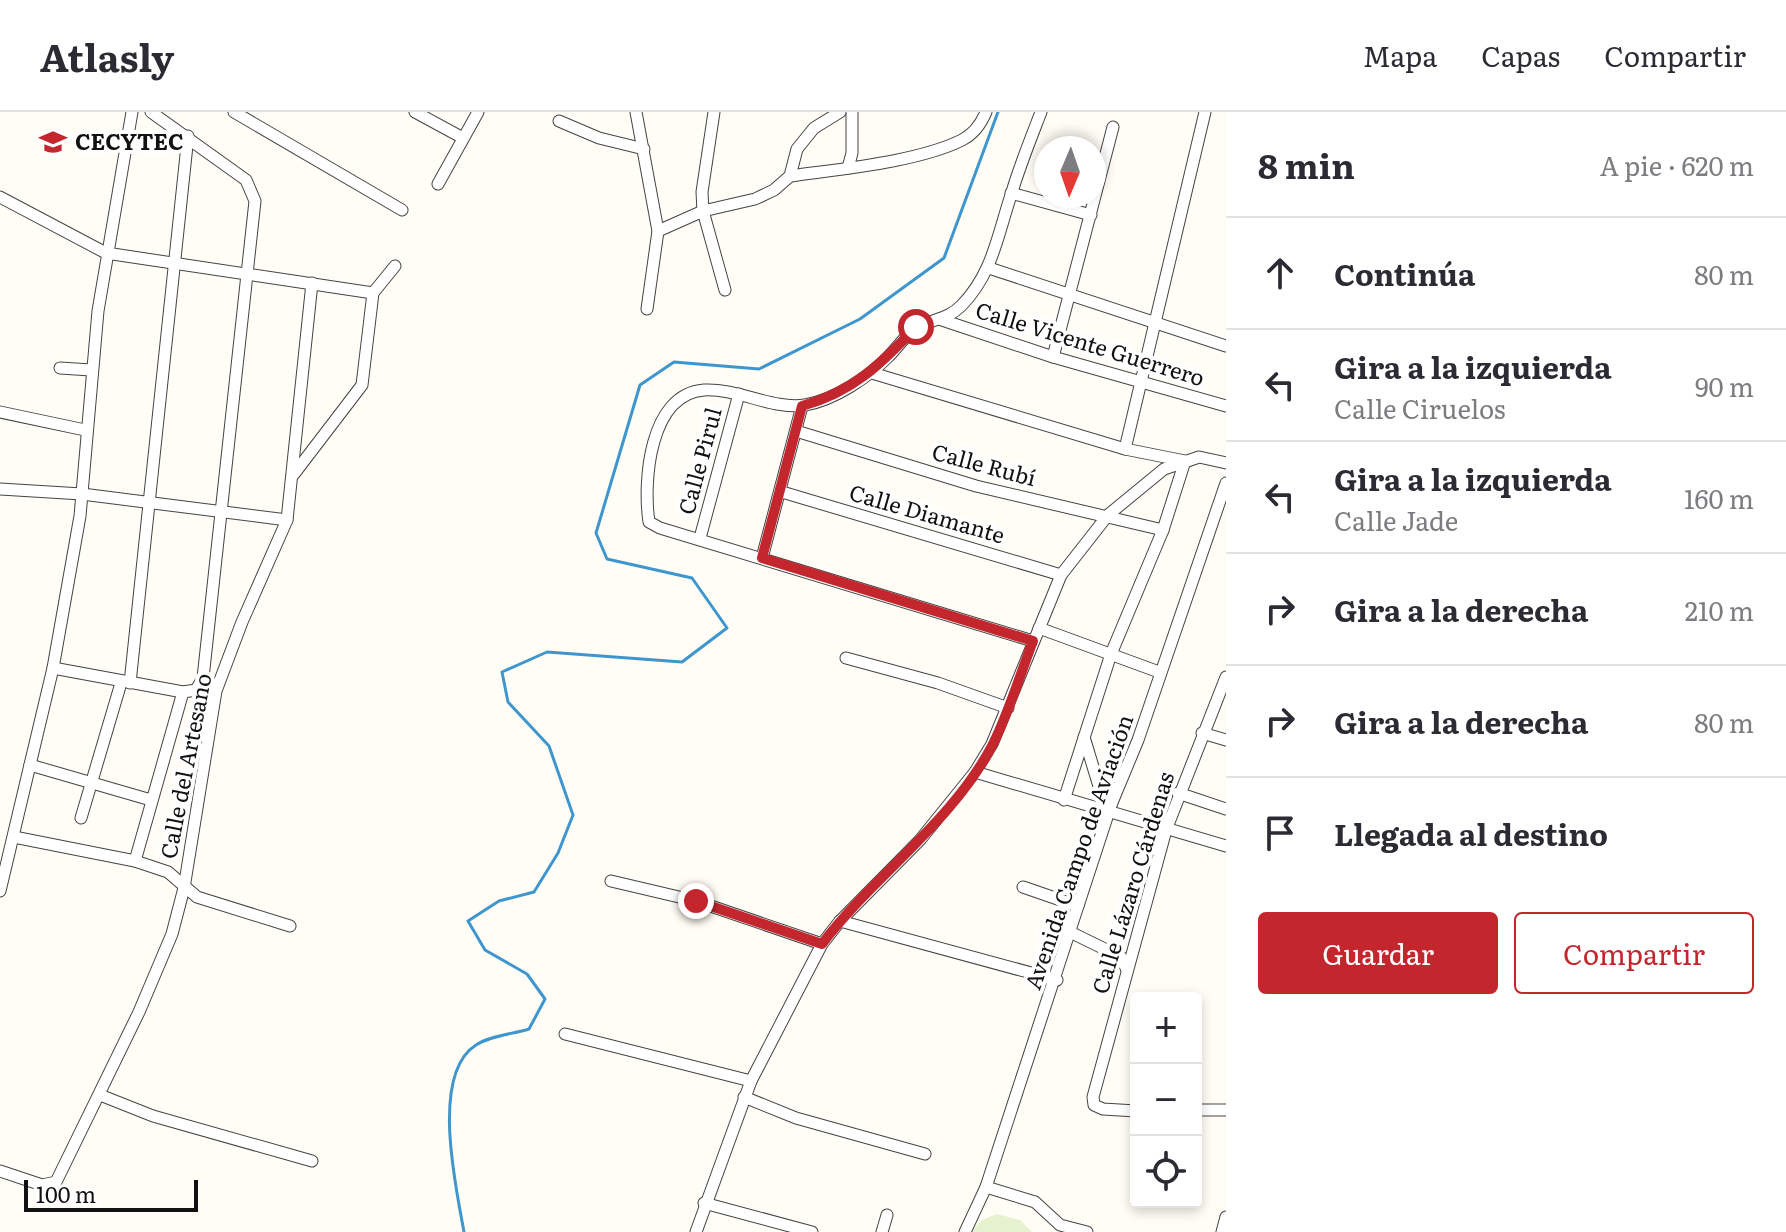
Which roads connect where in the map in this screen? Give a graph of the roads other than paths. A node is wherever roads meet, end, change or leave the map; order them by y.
1 (132, 112) edge
2 (151, 112) edge
3 (234, 112) edge
4 (415, 112) edge
5 (478, 112) edge
6 (636, 112) edge
7 (714, 112) edge
8 (840, 112) edge
9 (852, 112) edge
10 (986, 112) edge
11 (1041, 112) edge
12 (1205, 112) edge
13 (559, 121) dead end
14 (1113, 127) dead end
15 (188, 136) junction
16 (463, 138) junction
17 (644, 149) junction
18 (848, 168) junction
19 (790, 176) junction
20 (438, 184) dead end
21 (1011, 193) junction
22 (0, 197) edge
23 (402, 210) dead end
24 (703, 211) junction
25 (1091, 215) junction
26 (658, 231) junction
27 (106, 253) junction
28 (175, 263) junction
29 (395, 266) dead end
30 (989, 268) junction
31 (247, 273) junction
32 (312, 283) junction
33 (725, 290) dead end
34 (373, 293) junction
35 (1067, 293) junction
36 (647, 309) dead end
37 (942, 320) junction
38 (1153, 320) junction
39 (1226, 346) edge
40 (1053, 357) junction
41 (60, 368) dead end
42 (91, 370) junction
43 (872, 373) junction
44 (1142, 382) junction
45 (739, 394) junction
46 (802, 406) junction
47 (1226, 406) edge
48 (0, 412) edge
49 (85, 430) junction
50 (796, 431) junction
51 (1125, 449) junction
52 (1185, 461) junction
53 (1226, 463) edge
54 (292, 477) junction
55 (1226, 483) edge
56 (0, 489) edge
57 (782, 492) junction
58 (82, 494) junction
59 (151, 502) junction
60 (221, 510) junction
61 (1108, 515) junction
62 (287, 520) junction
63 (1163, 530) junction
64 (700, 538) junction
65 (762, 558) junction
66 (1061, 575) junction
67 (1039, 628) junction
68 (1033, 641) junction
69 (1111, 654) junction
70 (846, 658) dead end
71 (53, 668) junction
72 (1159, 672) junction
73 (1226, 677) edge
74 (126, 683) junction
75 (183, 692) junction
76 (1222, 702) edge
77 (1008, 708) junction
78 (1202, 733) junction
79 (1084, 737) junction
80 (1226, 740) edge
81 (30, 765) junction
82 (975, 772) junction
83 (91, 784) junction
84 (1178, 793) junction
85 (151, 800) junction
86 (1064, 800) junction
87 (1110, 809) junction
88 (1226, 809) edge
89 (81, 818) dead end
90 (1166, 830) junction
91 (14, 837) junction
92 (1226, 846) edge
93 (135, 861) junction
94 (611, 881) dead end
95 (1023, 887) dead end
96 (184, 888) junction
97 (0, 891) edge
98 (1078, 906) junction
99 (840, 921) junction
100 (290, 926) dead end
101 (1070, 932) junction
102 (822, 944) junction
103 (1127, 970) junction
104 (1057, 980) junction
105 (565, 1034) dead end
106 (751, 1081) junction
107 (100, 1095) junction
108 (744, 1097) junction
109 (1202, 1110) edge
110 (1226, 1110) edge
111 (1130, 1111) edge
112 (925, 1154) dead end
113 (312, 1161) dead end
114 (0, 1171) edge
115 (986, 1187) junction
116 (704, 1203) junction
117 (887, 1215) dead end
118 (1226, 1217) edge
119 (696, 1232) edge
120 (812, 1232) edge
121 (882, 1232) edge
122 (965, 1232) edge
123 (1087, 1232) edge
124 (1222, 1232) edge

1 - 27 street
2 - 15 street
3 - 23 street
4 - 16 street
5 - 16 street
6 - 17 street
7 - 24 street
8 - 19 street
9 - 18 street
10 - 18 street
11 - 21 street
12 - 38 street
13 - 17 street
14 - 25 street
15 - 28 street
15 - 31 street
16 - 20 street
17 - 26 street
18 - 19 street
19 - 24 street
21 - 25 street
21 - 30 street
22 - 27 street
24 - 26 street
24 - 33 street
25 - 35 street
26 - 36 street
27 - 28 street
27 - 42 street
28 - 31 street
28 - 59 street
29 - 34 street
30 - 35 street
30 - 37 street
31 - 32 street
31 - 60 street
32 - 34 street
32 - 54 street, Calle del Artesano
34 - 54 street
35 - 38 street
35 - 40 street
37 - 40 street, Calle Vicente Guerrero
37 - 43 street
38 - 39 street
38 - 44 street
40 - 44 street, Calle Vicente Guerrero
41 - 42 street
42 - 49 street
43 - 46 street
43 - 51 street
44 - 47 street, Calle Vicente Guerrero
44 - 51 street
45 - 46 street
45 - 64 street, Calle Pirul
45 - 64 street
46 - 50 street
48 - 49 street
49 - 58 street
50 - 57 street
50 - 61 street, Calle Rubí
51 - 52 street
52 - 53 street
52 - 61 street
52 - 63 street
54 - 62 street, Calle del Artesano
55 - 72 street, Avenida Campo de Aviación
56 - 58 street
57 - 65 street
57 - 66 street, Calle Diamante
58 - 59 street
58 - 71 street
59 - 60 street
59 - 74 street
60 - 62 street
60 - 75 street
61 - 63 street, Calle Rubí
61 - 66 street
62 - 96 street, Calle del Artesano
63 - 69 street
64 - 65 street
65 - 68 street
66 - 67 street
67 - 68 street
67 - 69 street
68 - 77 street
69 - 72 street
69 - 79 street
70 - 77 street
71 - 74 street
71 - 81 street
72 - 87 street, Avenida Campo de Aviación
73 - 76 street, Calle Lázaro Cárdenas
74 - 75 street
74 - 83 street
75 - 85 street
76 - 78 street, Calle Lázaro Cárdenas
77 - 82 street
78 - 80 street
78 - 84 street, Calle Lázaro Cárdenas
79 - 86 street
79 - 87 street
81 - 83 street
81 - 91 street
82 - 86 street
82 - 99 street
83 - 85 street
83 - 89 street
84 - 88 street
84 - 90 street, Calle Lázaro Cárdenas
85 - 93 street
86 - 87 street
87 - 90 street
87 - 98 street, Avenida Campo de Aviación
90 - 92 street
90 - 103 street, Calle Lázaro Cárdenas
91 - 93 street
91 - 97 street
93 - 96 street
94 - 102 street
95 - 98 street
96 - 100 street
96 - 107 street, Calle del Artesano
98 - 101 street, Avenida Campo de Aviación
99 - 102 street
99 - 104 street
101 - 103 street
101 - 104 street, Avenida Campo de Aviación
102 - 106 street
103 - 111 street, Calle Lázaro Cárdenas
104 - 115 street, Avenida Campo de Aviación
105 - 106 street
106 - 108 street
107 - 113 street
107 - 114 street, Calle del Artesano
108 - 112 street
108 - 116 street
109 - 110 street
115 - 122 street, Avenida Campo de Aviación
115 - 123 street
116 - 119 street
116 - 120 street
117 - 121 street
118 - 124 street

